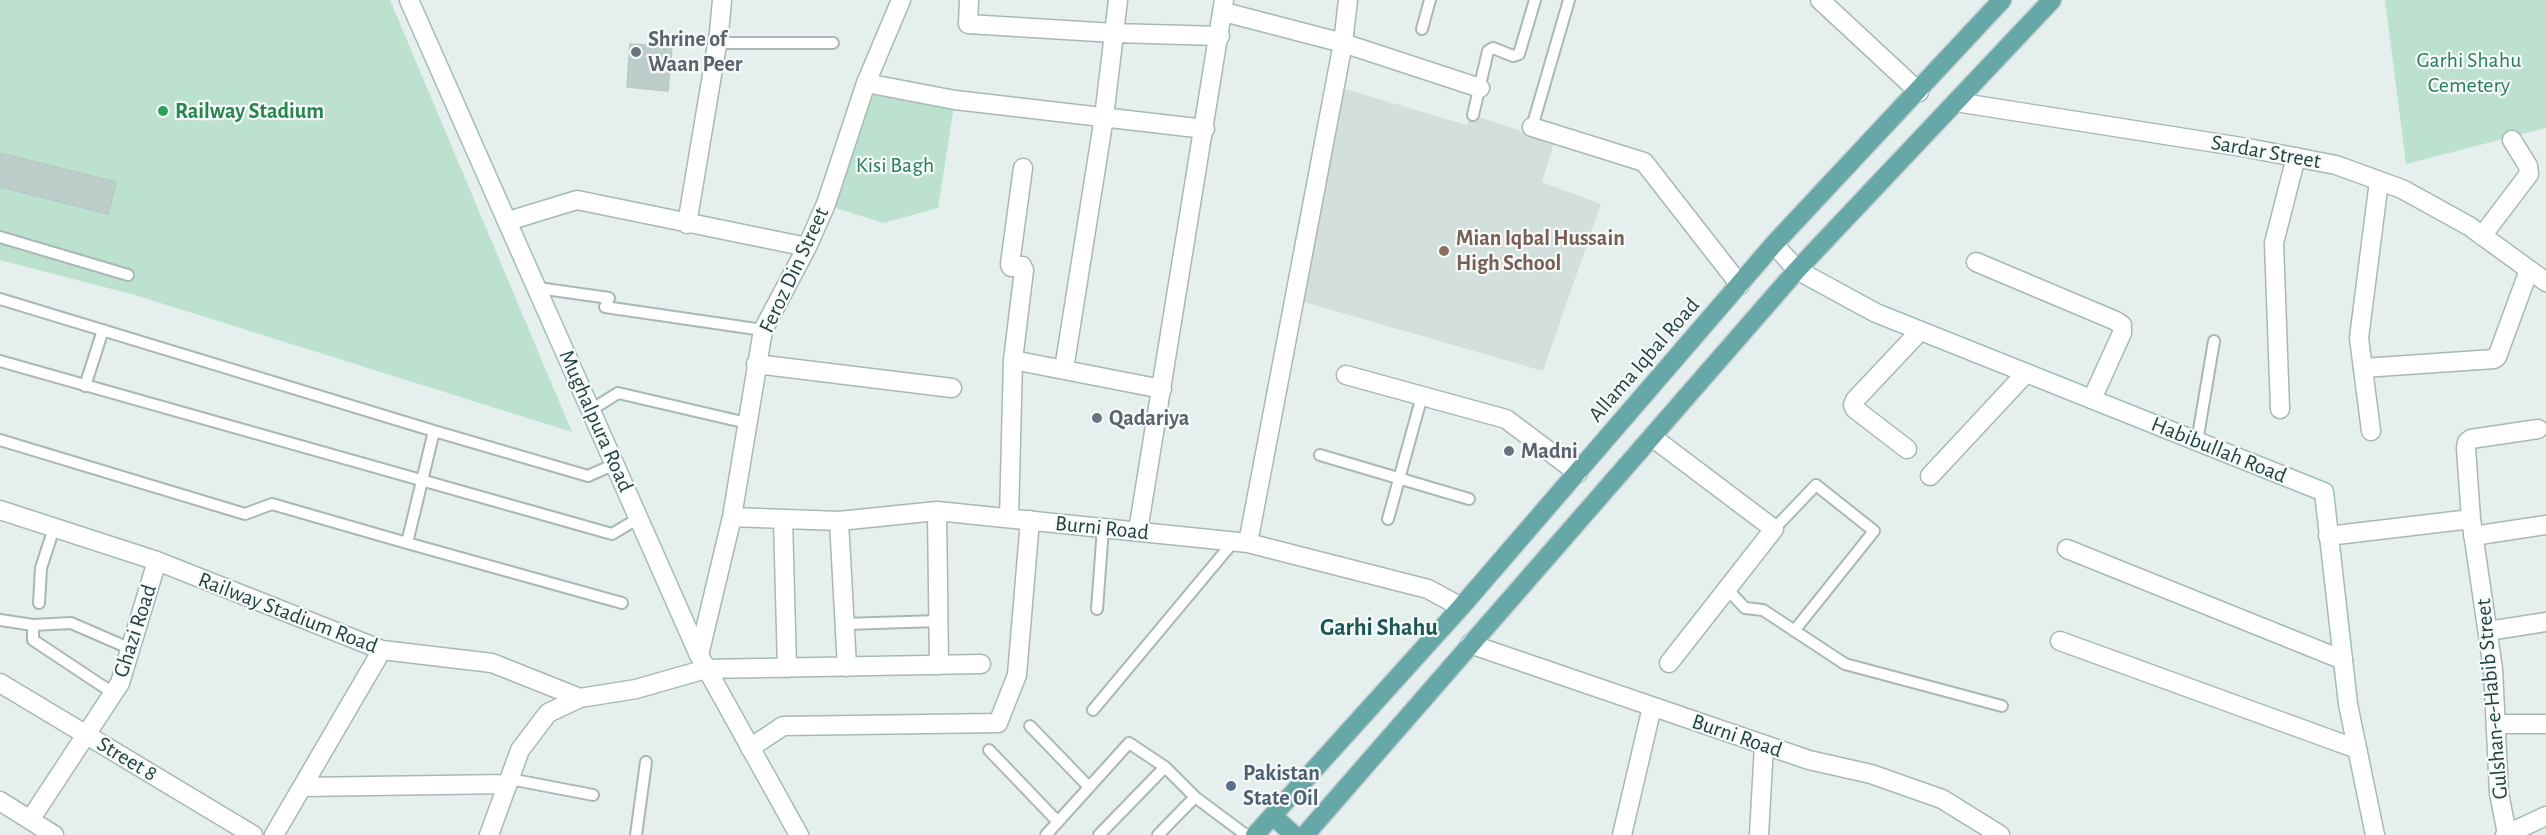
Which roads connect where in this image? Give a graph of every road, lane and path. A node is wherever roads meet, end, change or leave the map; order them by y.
1 (409, 0) edge
2 (722, 0) edge
3 (901, 0) edge
4 (969, 0) edge
5 (1118, 0) edge
6 (1348, 0) edge
7 (1430, 0) edge
8 (1535, 0) edge
9 (1569, 0) edge
10 (1820, 0) edge
11 (2002, 0) edge
12 (2052, 0) edge
13 (1224, 6) edge
14 (1422, 29) dead end
15 (1114, 33) junction
16 (1220, 36) junction
17 (718, 43) junction
18 (833, 43) dead end
19 (1343, 43) junction
20 (866, 83) junction
21 (1480, 88) junction
22 (1919, 92) junction
23 (1956, 102) junction
24 (1473, 116) dead end
25 (1104, 117) junction
26 (1532, 127) joint
27 (1204, 129) junction
28 (2512, 140) dead end
29 (2296, 157) junction
30 (1023, 168) dead end
31 (2379, 181) junction
32 (508, 221) junction
33 (687, 224) junction
34 (2482, 236) junction
35 (0, 237) edge
36 (1774, 244) junction
37 (807, 247) junction
38 (1976, 262) dead end
39 (1797, 270) junction
40 (2529, 270) junction
41 (128, 274) dead end
42 (2546, 282) edge
43 (1740, 285) junction
44 (538, 288) junction
45 (0, 299) edge
46 (103, 330) junction
47 (763, 330) junction
48 (1920, 331) junction
49 (2214, 340) dead end
50 (1013, 360) junction
51 (0, 361) edge
52 (756, 364) junction
53 (2362, 368) junction
54 (1064, 369) junction
55 (2025, 373) junction
56 (1346, 375) dead end
57 (85, 386) junction
58 (952, 388) dead end
59 (1162, 388) junction
60 (1422, 396) junction
61 (2092, 399) junction
62 (2280, 409) dead end
63 (591, 410) junction
64 (747, 423) junction
65 (2538, 429) dead end
66 (434, 431) junction
67 (2371, 431) dead end
68 (1653, 436) junction
69 (0, 440) edge
70 (2197, 442) junction
71 (1907, 449) dead end
72 (1320, 455) dead end
73 (615, 464) junction
74 (1578, 473) junction
75 (1930, 476) dead end
76 (1400, 477) junction
77 (423, 481) junction
78 (1469, 499) dead end
79 (0, 510) edge
80 (936, 511) junction
81 (732, 517) junction
82 (639, 518) junction
83 (1010, 518) junction
84 (783, 519) junction
85 (1388, 519) dead end
86 (1030, 520) junction
87 (839, 521) junction
88 (2546, 525) edge
89 (2472, 527) junction
90 (54, 528) junction
91 (1103, 528) junction
92 (1774, 529) junction
93 (1138, 531) junction
94 (2328, 536) junction
95 (1241, 542) junction
96 (407, 543) junction
97 (2067, 549) dead end
98 (157, 561) junction
99 (1727, 589) junction
100 (39, 603) dead end
101 (622, 603) dead end
102 (1461, 608) junction
103 (1097, 609) dead end
104 (0, 620) edge
105 (938, 621) junction
106 (2546, 622) edge
107 (844, 624) junction
108 (33, 625) junction
109 (1794, 631) junction
110 (2488, 631) junction
111 (2060, 641) dead end
112 (1470, 644) junction
113 (130, 649) junction
114 (382, 650) junction
115 (2343, 660) junction
116 (702, 662) junction
117 (1669, 663) dead end
118 (981, 664) dead end
119 (939, 665) junction
120 (847, 667) junction
121 (787, 668) junction
122 (0, 683) edge
123 (113, 693) junction
124 (580, 698) junction
125 (2002, 706) dead end
126 (1652, 707) junction
127 (1093, 710) dead end
128 (2496, 723) junction
129 (2546, 724) edge
130 (1030, 726) dead end
131 (85, 734) junction
132 (1764, 745) junction
133 (750, 748) junction
134 (2357, 749) junction
135 (989, 750) dead end
136 (646, 762) dead end
137 (1165, 766) junction
138 (509, 782) junction
139 (1089, 787) junction
140 (302, 788) junction
141 (593, 795) dead end
142 (1195, 797) junction
143 (0, 801) edge
144 (1273, 816) junction
145 (2546, 816) edge
146 (30, 820) junction
147 (1058, 822) junction
148 (54, 835) edge
149 (253, 835) edge
150 (274, 835) edge
151 (489, 835) edge
152 (636, 835) edge
153 (799, 835) edge
154 (1046, 835) edge
155 (1099, 835) edge
156 (1158, 835) edge
157 (1246, 835) edge
158 (1255, 835) edge
159 (1294, 835) edge
160 (1305, 835) edge
161 (1622, 835) edge
162 (1759, 835) edge
163 (2000, 835) edge
164 (2375, 835) edge
165 (2506, 835) edge

1 - 32 street, Mughalpura Road
2 - 17 street
3 - 20 street, Feroz Din Street
4 - 15 street
5 - 15 street
6 - 19 street
7 - 14 lane
8 - 21 lane
9 - 26 lane
10 - 22 street
11 - 22 main road, Allama Iqbal Road
12 - 23 main road
13 - 16 street
13 - 19 street
15 - 16 street
15 - 25 street
16 - 27 street
17 - 18 lane
17 - 33 street
19 - 21 street
19 - 95 street
20 - 25 street
20 - 37 street, Feroz Din Street
21 - 24 lane
22 - 36 main road, Allama Iqbal Road
23 - 29 street, Sardar Street
23 - 39 main road
25 - 27 street
25 - 54 street
26 - 43 street
27 - 59 street
28 - 34 street
29 - 31 street, Sardar Street
29 - 62 street
30 - 50 street
31 - 34 street, Sardar Street
31 - 53 street
32 - 33 street
32 - 44 street, Mughalpura Road
33 - 37 street
34 - 40 street, Sardar Street
35 - 41 lane
36 - 39 street, Habibullah Road
36 - 43 main road, Allama Iqbal Road
37 - 47 street, Feroz Din Street
38 - 61 street
39 - 48 street, Habibullah Road
39 - 68 main road
40 - 42 street, Sardar Street
40 - 53 street
43 - 74 main road, Allama Iqbal Road
44 - 47 lane
44 - 63 street, Mughalpura Road
45 - 46 lane
46 - 57 lane
46 - 66 lane
47 - 52 street, Feroz Din Street
48 - 55 street, Habibullah Road
48 - 71 street
49 - 70 lane
50 - 54 street
50 - 83 street
51 - 57 lane
52 - 58 street
52 - 64 street, Feroz Din Street
53 - 67 street
54 - 59 street
55 - 61 street, Habibullah Road
55 - 75 street
56 - 60 street
57 - 77 lane
59 - 93 street
60 - 74 street
60 - 76 lane
61 - 70 street, Habibullah Road
63 - 64 lane
63 - 73 street, Mughalpura Road
64 - 81 street, Feroz Din Street
65 - 89 street, Gulshan-e-Habib Street
66 - 73 lane
66 - 77 lane
68 - 92 street
68 - 112 main road
69 - 96 lane
70 - 94 street, Habibullah Road
72 - 76 lane
73 - 82 street, Mughalpura Road
74 - 102 main road, Allama Iqbal Road
76 - 78 lane
76 - 85 lane
77 - 82 lane
77 - 96 lane
79 - 90 street, Railway Stadium Road
80 - 83 street, Burni Road
80 - 87 street, Burni Road
80 - 105 street
81 - 84 street, Burni Road
81 - 116 street, Feroz Din Street
82 - 116 street, Mughalpura Road
83 - 86 street, Burni Road
84 - 87 street, Burni Road
84 - 121 street
86 - 91 street, Burni Road
86 - 133 street
87 - 107 street
88 - 89 street
89 - 94 street
89 - 110 street, Gulshan-e-Habib Street
90 - 98 street, Railway Stadium Road
90 - 100 lane
91 - 93 street, Burni Road
91 - 103 lane
92 - 99 street
92 - 109 lane
93 - 95 street, Burni Road
94 - 115 street, Habibullah Road
95 - 102 street, Burni Road
95 - 127 lane
96 - 101 lane
97 - 115 street
98 - 113 street, Ghazi Road
98 - 114 street, Railway Stadium Road
99 - 109 lane
99 - 117 street
102 - 144 main road, Allama Iqbal Road
104 - 108 lane
105 - 107 lane
105 - 119 street
106 - 110 street
107 - 120 street
108 - 113 lane
108 - 123 lane
109 - 125 lane
110 - 128 street, Gulshan-e-Habib Street
111 - 134 street
112 - 126 street, Burni Road
112 - 160 main road
113 - 123 street, Ghazi Road
114 - 124 street, Railway Stadium Road
114 - 140 street
115 - 134 street, Habibullah Road
116 - 121 street
116 - 124 street
116 - 133 street, Mughalpura Road
118 - 119 street
119 - 120 street
120 - 121 street
122 - 131 street, Street 8
123 - 131 street, Ghazi Road
124 - 138 street
126 - 132 street, Burni Road
126 - 161 street
128 - 129 street
128 - 165 street, Gulshan-e-Habib Street
130 - 139 lane
131 - 146 street, Ghazi Road
131 - 149 street, Street 8
132 - 162 street
132 - 163 street, Burni Road
133 - 153 street, Mughalpura Road
134 - 164 street, Habibullah Road
135 - 147 lane
136 - 152 lane
137 - 139 lane
137 - 142 lane
137 - 155 lane
138 - 140 street
138 - 141 lane
138 - 151 street
139 - 147 lane
140 - 150 street
142 - 156 lane
142 - 157 lane
143 - 146 street
144 - 158 main road, Allama Iqbal Road
144 - 159 main road
145 - 165 street, Gulshan-e-Habib Street
146 - 148 street
147 - 154 lane

